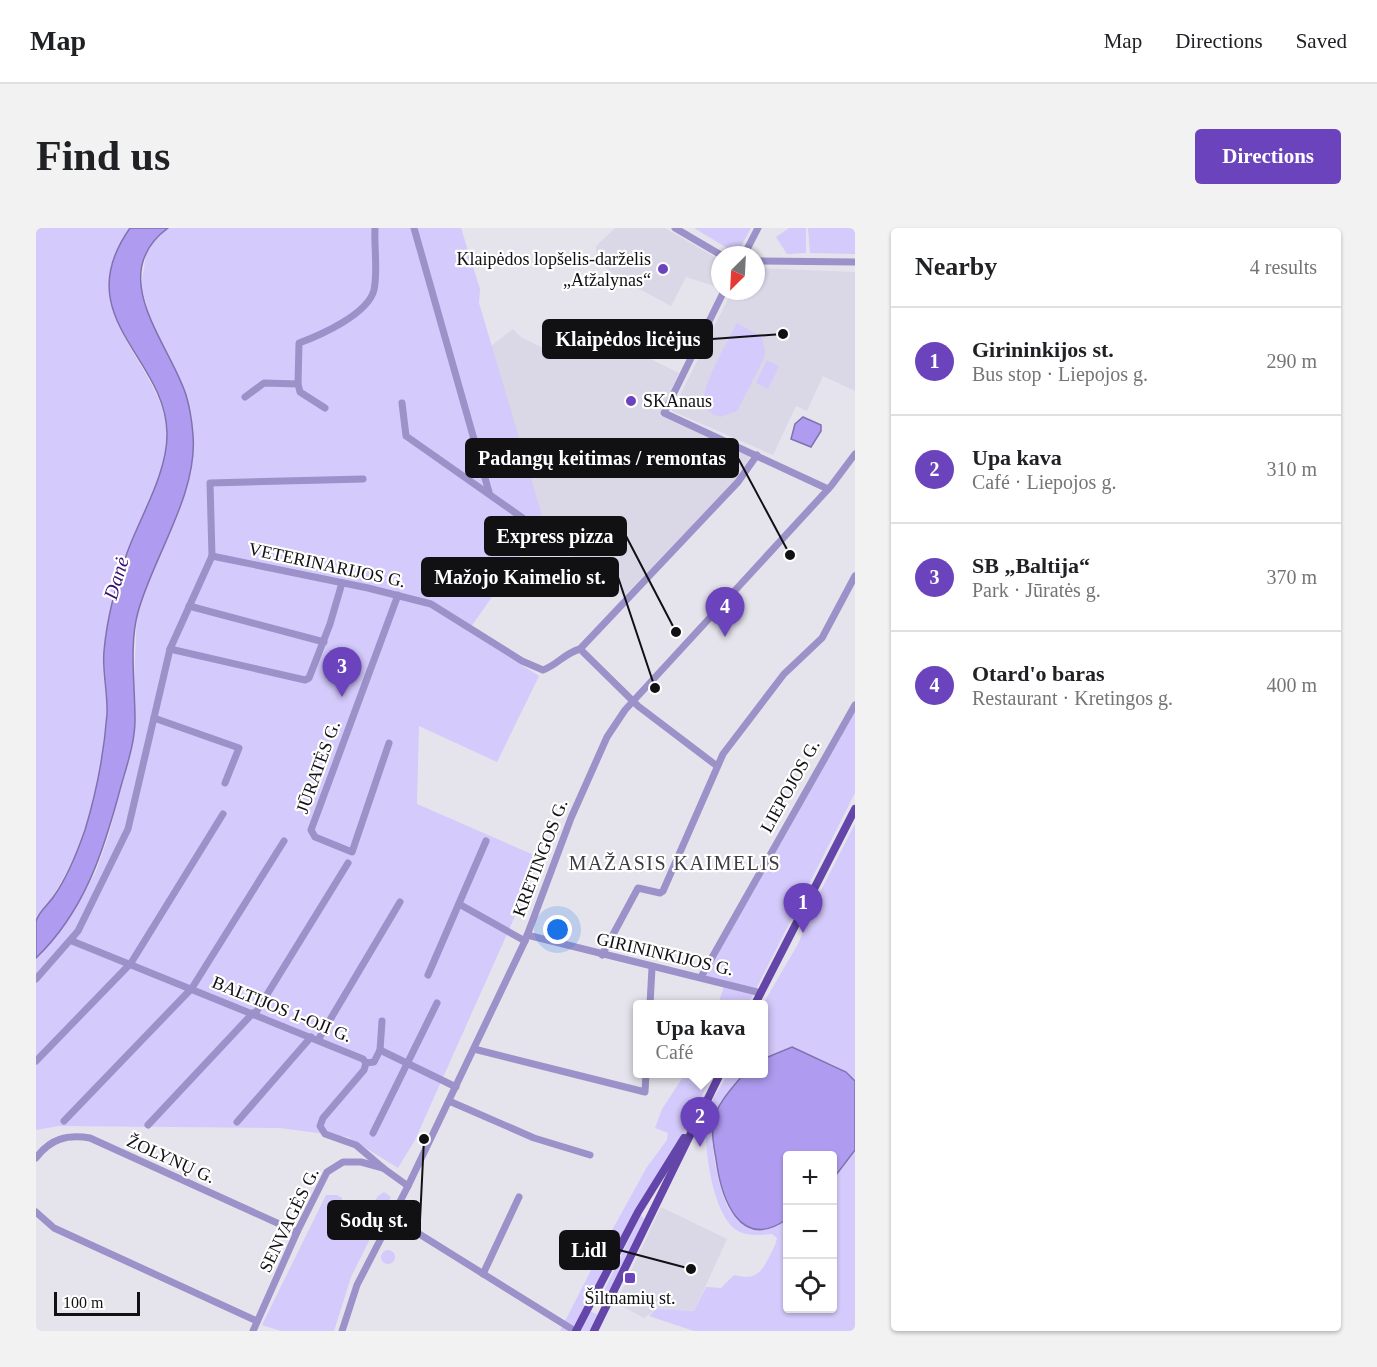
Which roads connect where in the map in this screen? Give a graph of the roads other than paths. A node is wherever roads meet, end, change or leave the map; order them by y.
1 (375, 228) edge
2 (414, 228) edge
3 (675, 228) edge
4 (758, 228) edge
5 (749, 246) edge
6 (711, 249) edge
7 (765, 261) edge
8 (855, 262) edge
9 (720, 300) edge
10 (298, 384) junction
11 (245, 397) dead end
12 (402, 403) dead end
13 (325, 408) dead end
14 (855, 454) edge
15 (757, 455) junction
16 (363, 479) dead end
17 (828, 489) junction
18 (489, 492) junction
19 (537, 528) dead end
20 (212, 556) junction
21 (855, 576) edge
22 (342, 583) junction
23 (398, 595) junction
24 (189, 606) junction
25 (324, 642) junction
26 (580, 648) junction
27 (170, 649) junction
28 (633, 701) junction
29 (855, 705) edge
30 (154, 718) junction
31 (389, 743) dead end
32 (717, 766) junction
33 (225, 783) dead end
34 (855, 809) edge
35 (223, 814) dead end
36 (284, 841) dead end
37 (486, 841) dead end
38 (348, 863) dead end
39 (400, 902) dead end
40 (459, 904) junction
41 (526, 938) junction
42 (72, 941) junction
43 (602, 955) junction
44 (131, 963) junction
45 (652, 968) junction
46 (428, 975) dead end
47 (700, 978) junction
48 (36, 979) edge
49 (192, 988) junction
50 (761, 993) junction
51 (650, 1000) edge
52 (758, 1000) edge
53 (437, 1003) dead end
54 (254, 1014) junction
55 (382, 1021) dead end
56 (315, 1038) junction
57 (474, 1049) junction
58 (380, 1050) junction
59 (36, 1061) edge
60 (366, 1063) junction
61 (408, 1063) junction
62 (646, 1078) edge
63 (718, 1078) edge
64 (456, 1087) junction
65 (449, 1101) junction
66 (64, 1121) dead end
67 (237, 1122) dead end
68 (695, 1123) junction
69 (148, 1125) dead end
70 (373, 1133) dead end
71 (590, 1155) dead end
72 (36, 1158) edge
73 (383, 1168) junction
74 (408, 1186) junction
75 (519, 1197) dead end
76 (36, 1212) edge
77 (638, 1212) junction
78 (392, 1217) junction
79 (651, 1219) junction
80 (297, 1232) junction
81 (483, 1275) junction
82 (590, 1305) junction
83 (604, 1312) junction
84 (258, 1321) junction
85 (253, 1331) edge
86 (342, 1331) edge
87 (575, 1331) edge
88 (594, 1331) edge

1 - 10 street
2 - 18 street
3 - 6 street
4 - 5 street
7 - 8 street
9 - 15 street
10 - 11 street
10 - 13 street
12 - 18 street
14 - 17 street, KRETINGOS G.
15 - 17 street
15 - 26 street, VETERINARIJOS G.
16 - 20 street
17 - 28 street, KRETINGOS G.
18 - 19 street
20 - 22 street, VETERINARIJOS G.
20 - 24 street
21 - 32 street
22 - 23 street, VETERINARIJOS G.
22 - 25 street
23 - 26 street, VETERINARIJOS G.
23 - 31 street, JŪRATĖS G.
24 - 25 street
24 - 27 street
25 - 27 street
26 - 28 street
27 - 30 street
28 - 32 street
28 - 41 street, KRETINGOS G.
29 - 47 street, LIEPOJOS G.
30 - 33 street
30 - 42 street
32 - 43 street
34 - 50 main road
35 - 44 street
36 - 49 street
37 - 40 street
38 - 54 street
39 - 56 street
40 - 41 street, GIRININKIJOS G.
40 - 46 street
41 - 43 street, GIRININKIJOS G.
41 - 57 street, KRETINGOS G.
42 - 44 street, BALTIJOS 1-OJI G.
42 - 48 street
43 - 45 street, GIRININKIJOS G.
44 - 49 street, BALTIJOS 1-OJI G.
44 - 59 street
45 - 47 street, GIRININKIJOS G.
45 - 51 street
47 - 50 street, GIRININKIJOS G.
49 - 54 street, BALTIJOS 1-OJI G.
49 - 66 street
50 - 52 main road
53 - 61 street
54 - 56 street, BALTIJOS 1-OJI G.
54 - 69 street
55 - 58 street
56 - 60 street, BALTIJOS 1-OJI G.
56 - 67 street
57 - 62 street
57 - 64 street, KRETINGOS G.
58 - 60 street
58 - 61 street
60 - 73 street, BALTIJOS 1-OJI G.
61 - 64 street
61 - 70 street
63 - 68 main road
64 - 65 street, KRETINGOS G.
65 - 71 street
65 - 74 street, KRETINGOS G.
68 - 77 main road
68 - 79 main road
72 - 80 street, ŽOLYNŲ G.
73 - 74 street, SENVAGĖS G.
73 - 80 street, SENVAGĖS G.
74 - 78 street, KRETINGOS G.
75 - 81 street
76 - 84 street
77 - 79 main road
77 - 82 main road
78 - 81 street
78 - 86 street, KRETINGOS G.
79 - 83 main road
80 - 84 street, SENVAGĖS G.
81 - 87 street
82 - 83 main road
82 - 87 main road
83 - 88 main road
84 - 85 street, SENVAGĖS G.

